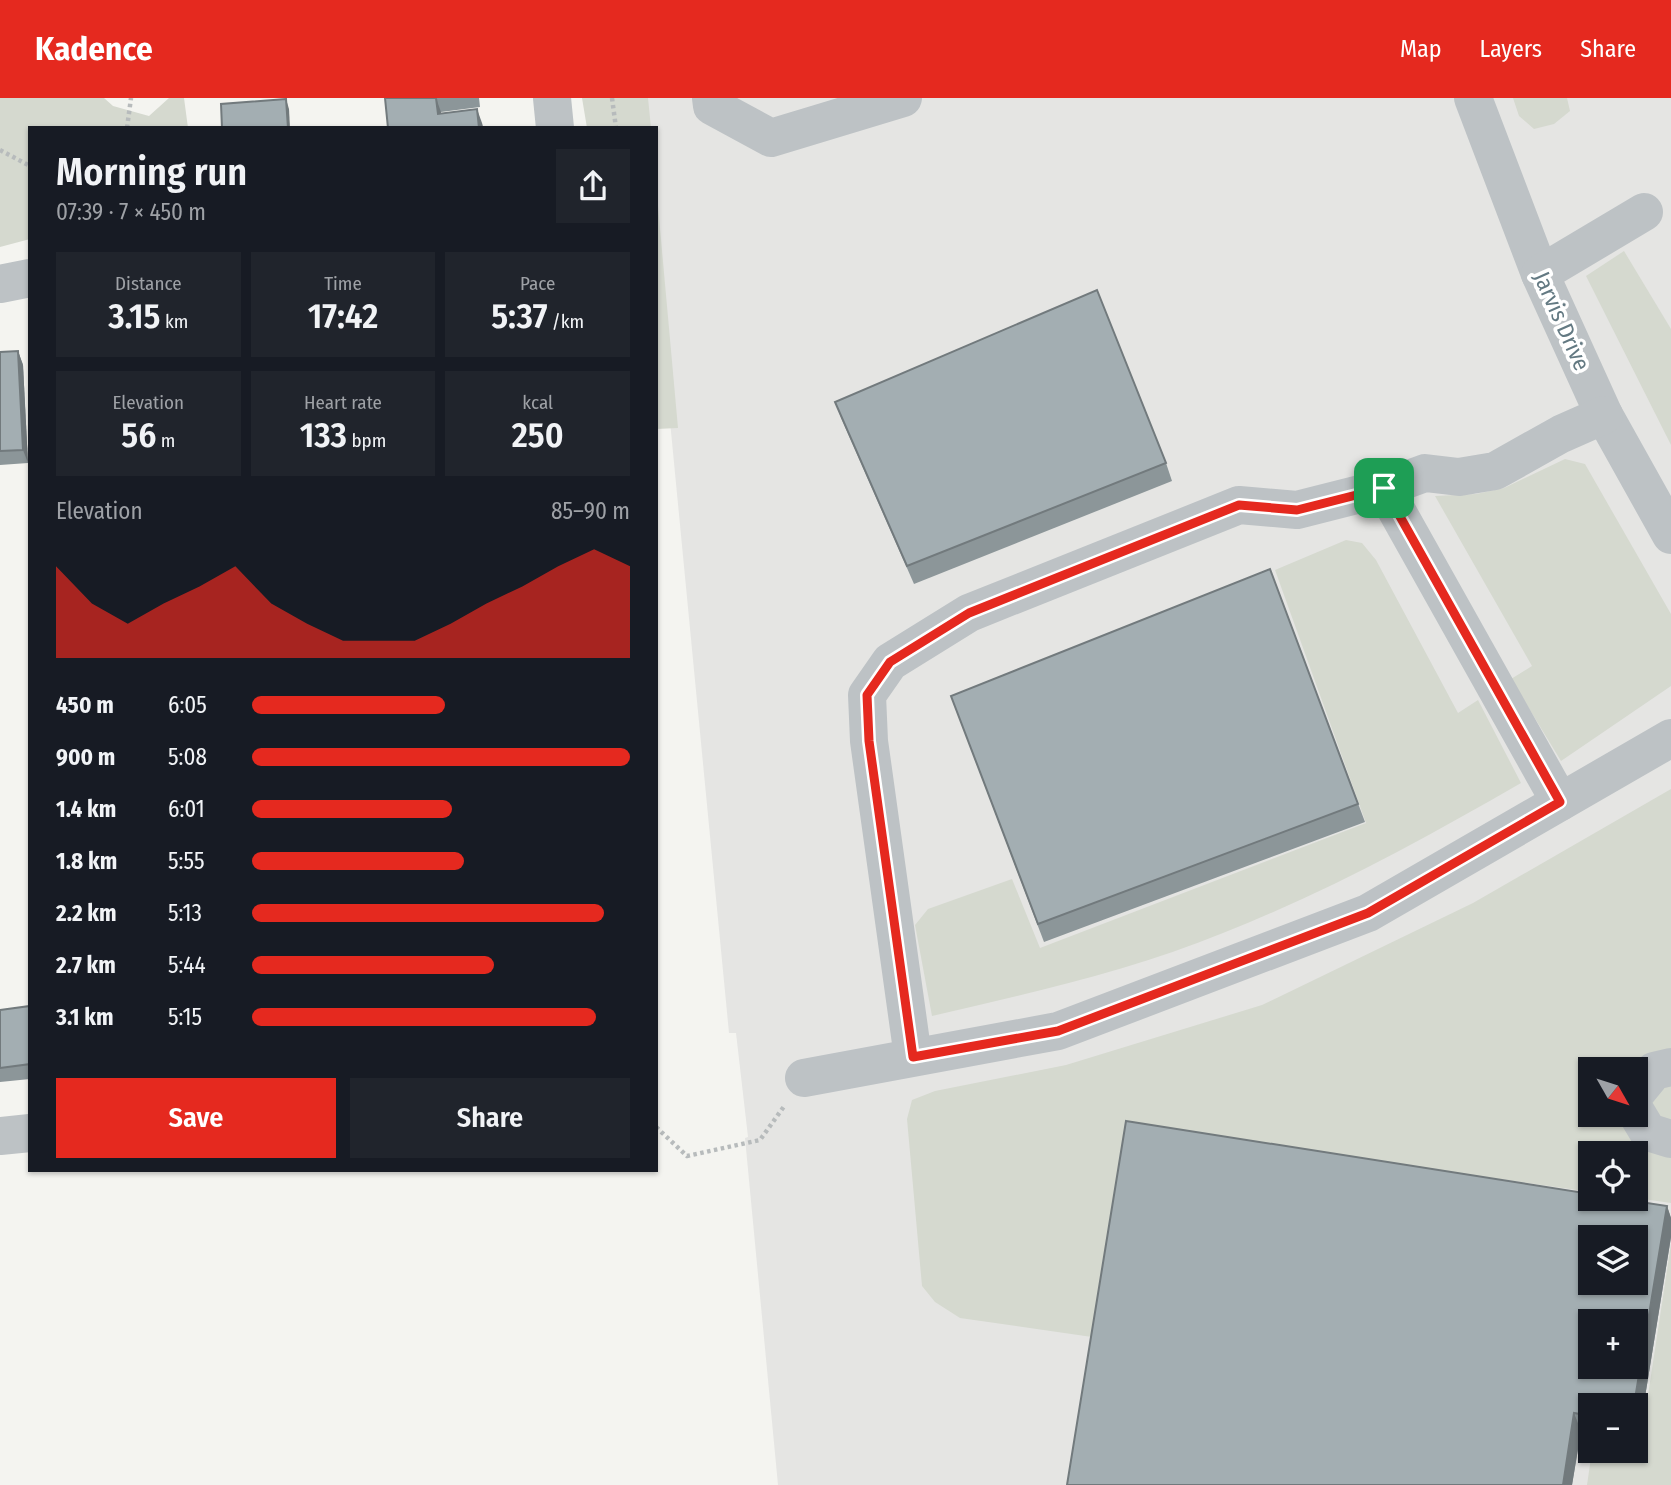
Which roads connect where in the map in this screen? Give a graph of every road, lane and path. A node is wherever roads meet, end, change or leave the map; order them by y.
1 (131, 98) edge
2 (552, 98) edge
3 (612, 98) edge
4 (711, 98) edge
5 (903, 98) edge
6 (1473, 98) edge
7 (127, 126) edge
8 (555, 126) edge
9 (616, 126) edge
10 (0, 150) edge
11 (28, 165) edge
12 (1644, 212) dead end
13 (1540, 274) junction
14 (28, 278) edge
15 (0, 284) edge
16 (1605, 415) junction
17 (1384, 488) junction
18 (1671, 535) edge
19 (1671, 738) edge
20 (1560, 802) junction
21 (913, 1057) junction
22 (1671, 1067) edge
23 (804, 1078) joint
24 (1648, 1078) edge
25 (1645, 1127) edge
26 (658, 1129) edge
27 (28, 1133) edge
28 (0, 1136) edge
29 (1671, 1139) edge

1 - 7 path
2 - 8 street
3 - 9 path
4 - 5 street
6 - 13 street, Jarvis Drive
10 - 11 path
12 - 13 street
13 - 16 street, Jarvis Drive
14 - 15 street
16 - 17 street
16 - 18 street, Jarvis Drive
17 - 20 street
17 - 21 street
19 - 20 street
20 - 21 street
21 - 23 street
22 - 24 street
23 - 26 path
25 - 29 street
27 - 28 street

